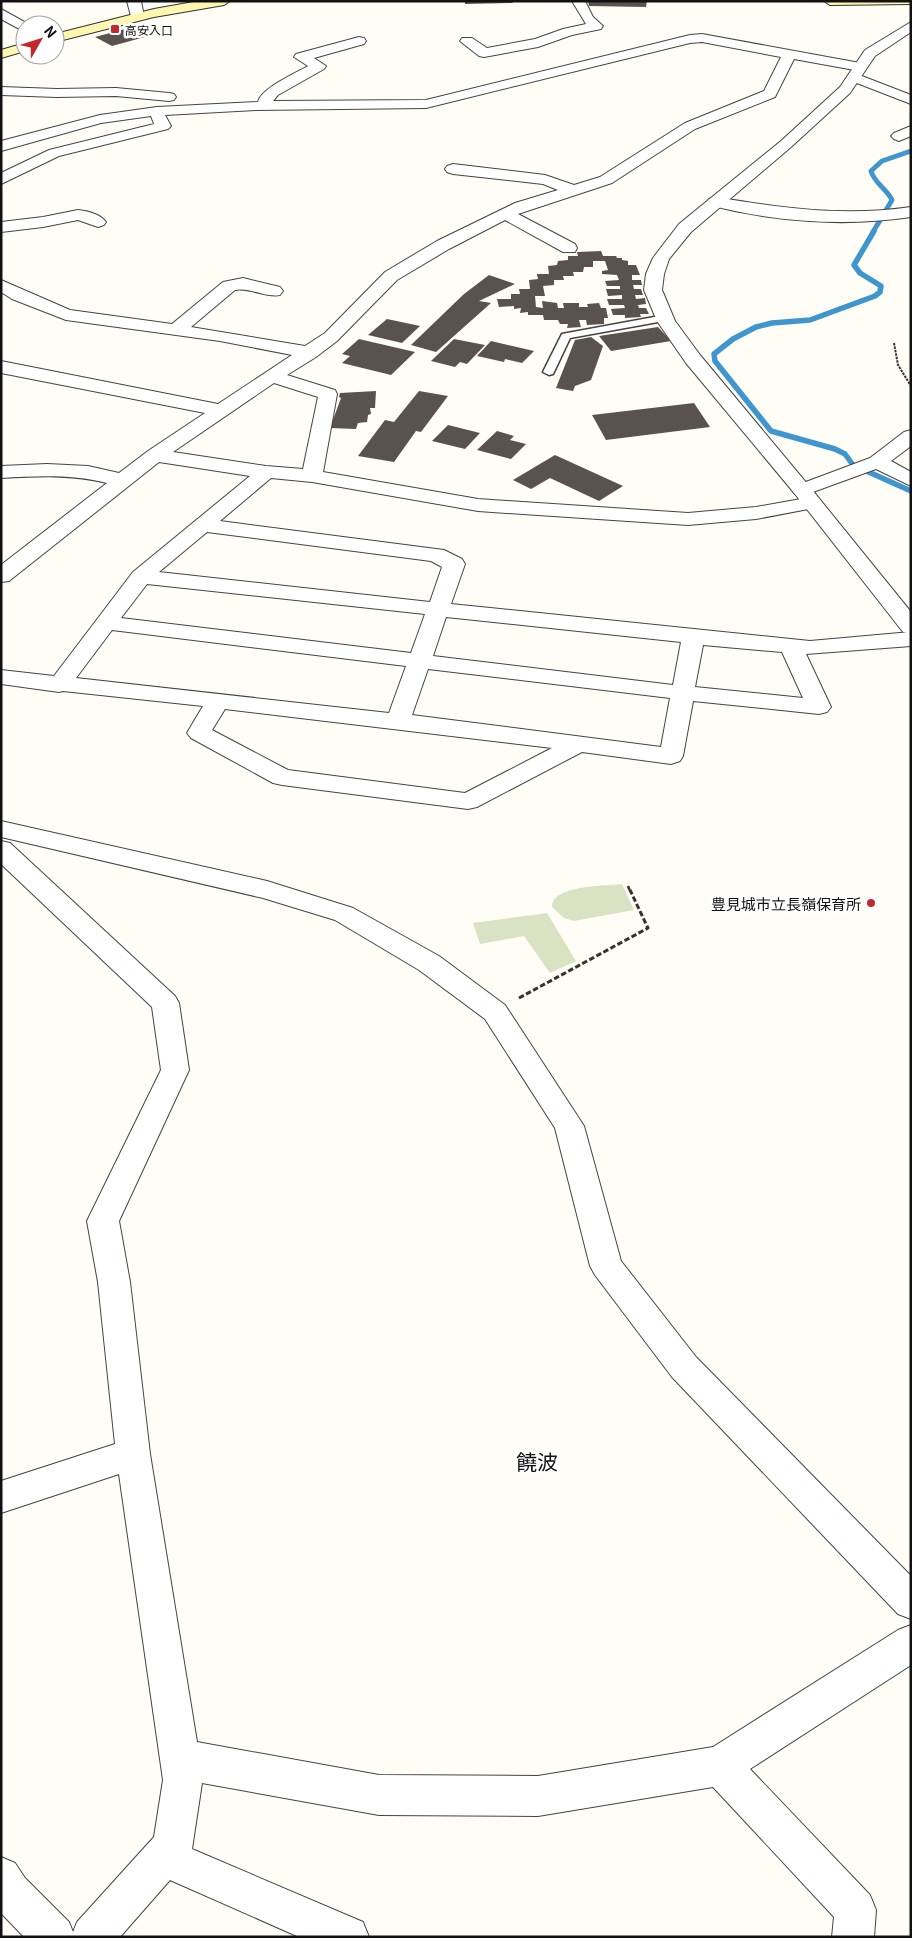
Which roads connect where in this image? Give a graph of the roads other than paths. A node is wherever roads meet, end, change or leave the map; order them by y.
1 (134, 1) edge
2 (224, 1) edge
3 (578, 1) edge
4 (830, 1) edge
5 (906, 1) edge
6 (1, 13) edge
7 (136, 17) junction
8 (15, 22) edge
9 (911, 26) edge
10 (65, 35) edge
11 (467, 41) dead end
12 (359, 42) dead end
13 (15, 50) edge
14 (1, 54) edge
15 (789, 55) junction
16 (857, 72) junction
17 (1, 91) edge
18 (18, 92) junction
19 (911, 100) edge
20 (1, 104) edge
21 (265, 106) junction
22 (185, 109) junction
23 (157, 111) junction
24 (1, 146) edge
25 (453, 169) dead end
26 (1, 180) edge
27 (575, 190) junction
28 (715, 202) junction
29 (911, 212) edge
30 (506, 214) junction
31 (98, 222) dead end
32 (1, 227) edge
33 (569, 248) dead end
34 (1, 285) edge
35 (274, 290) dead end
36 (665, 318) junction
37 (175, 331) junction
38 (310, 353) junction
39 (1, 367) edge
40 (549, 372) dead end
41 (273, 377) junction
42 (220, 410) junction
43 (911, 436) edge
44 (155, 455) junction
45 (877, 462) junction
46 (1, 472) edge
47 (266, 472) junction
48 (312, 476) junction
49 (122, 480) junction
50 (911, 480) edge
51 (807, 497) junction
52 (203, 525) junction
53 (1, 576) edge
54 (140, 577) junction
55 (437, 610) junction
56 (106, 623) junction
57 (911, 627) edge
58 (693, 637) junction
59 (911, 639) edge
60 (791, 646) junction
61 (419, 661) junction
62 (1, 677) edge
63 (59, 685) junction
64 (682, 693) junction
65 (217, 702) junction
66 (398, 721) junction
67 (579, 744) junction
68 (1, 829) edge
69 (1, 849) edge
70 (133, 1454) junction
71 (1, 1497) edge
72 (911, 1602) edge
73 (911, 1643) edge
74 (180, 1759) junction
75 (720, 1766) junction
76 (163, 1857) junction
77 (1, 1877) edge
78 (54, 1937) edge
79 (92, 1937) edge
80 (348, 1937) edge
81 (853, 1937) edge

1 - 7 street
2 - 7 main road
3 - 11 street
4 - 5 main road
6 - 8 street
7 - 10 main road
9 - 16 street
12 - 21 street
13 - 14 main road
15 - 16 street
15 - 21 street
15 - 27 street
16 - 19 street
16 - 28 street
17 - 18 street
18 - 20 street
18 - 22 street
21 - 22 street
22 - 23 street
23 - 24 street
23 - 26 street
25 - 27 street
27 - 30 street
28 - 29 street
28 - 36 street
30 - 33 street
30 - 38 street
31 - 32 street
34 - 37 street
35 - 37 street
36 - 40 lane
36 - 51 street
37 - 38 street
38 - 41 street
39 - 42 street
41 - 42 street
41 - 48 street
42 - 44 street
43 - 45 street
44 - 47 street
44 - 49 street
45 - 50 street
45 - 51 street
46 - 49 street
47 - 48 street
47 - 52 street
48 - 51 street
49 - 53 street
51 - 57 street
52 - 54 street
52 - 55 street
54 - 55 street
54 - 56 street
55 - 58 street
55 - 61 street
56 - 61 street
56 - 63 street
58 - 60 street
58 - 64 street
59 - 60 street
60 - 64 street
61 - 64 street
61 - 66 street
62 - 63 street
63 - 65 street
64 - 67 street
65 - 66 street
65 - 67 street
66 - 67 street
68 - 72 street
69 - 70 street
70 - 71 street
70 - 74 street
73 - 75 street
74 - 75 street
74 - 76 street
75 - 81 street
76 - 79 street
76 - 80 street
77 - 78 street

